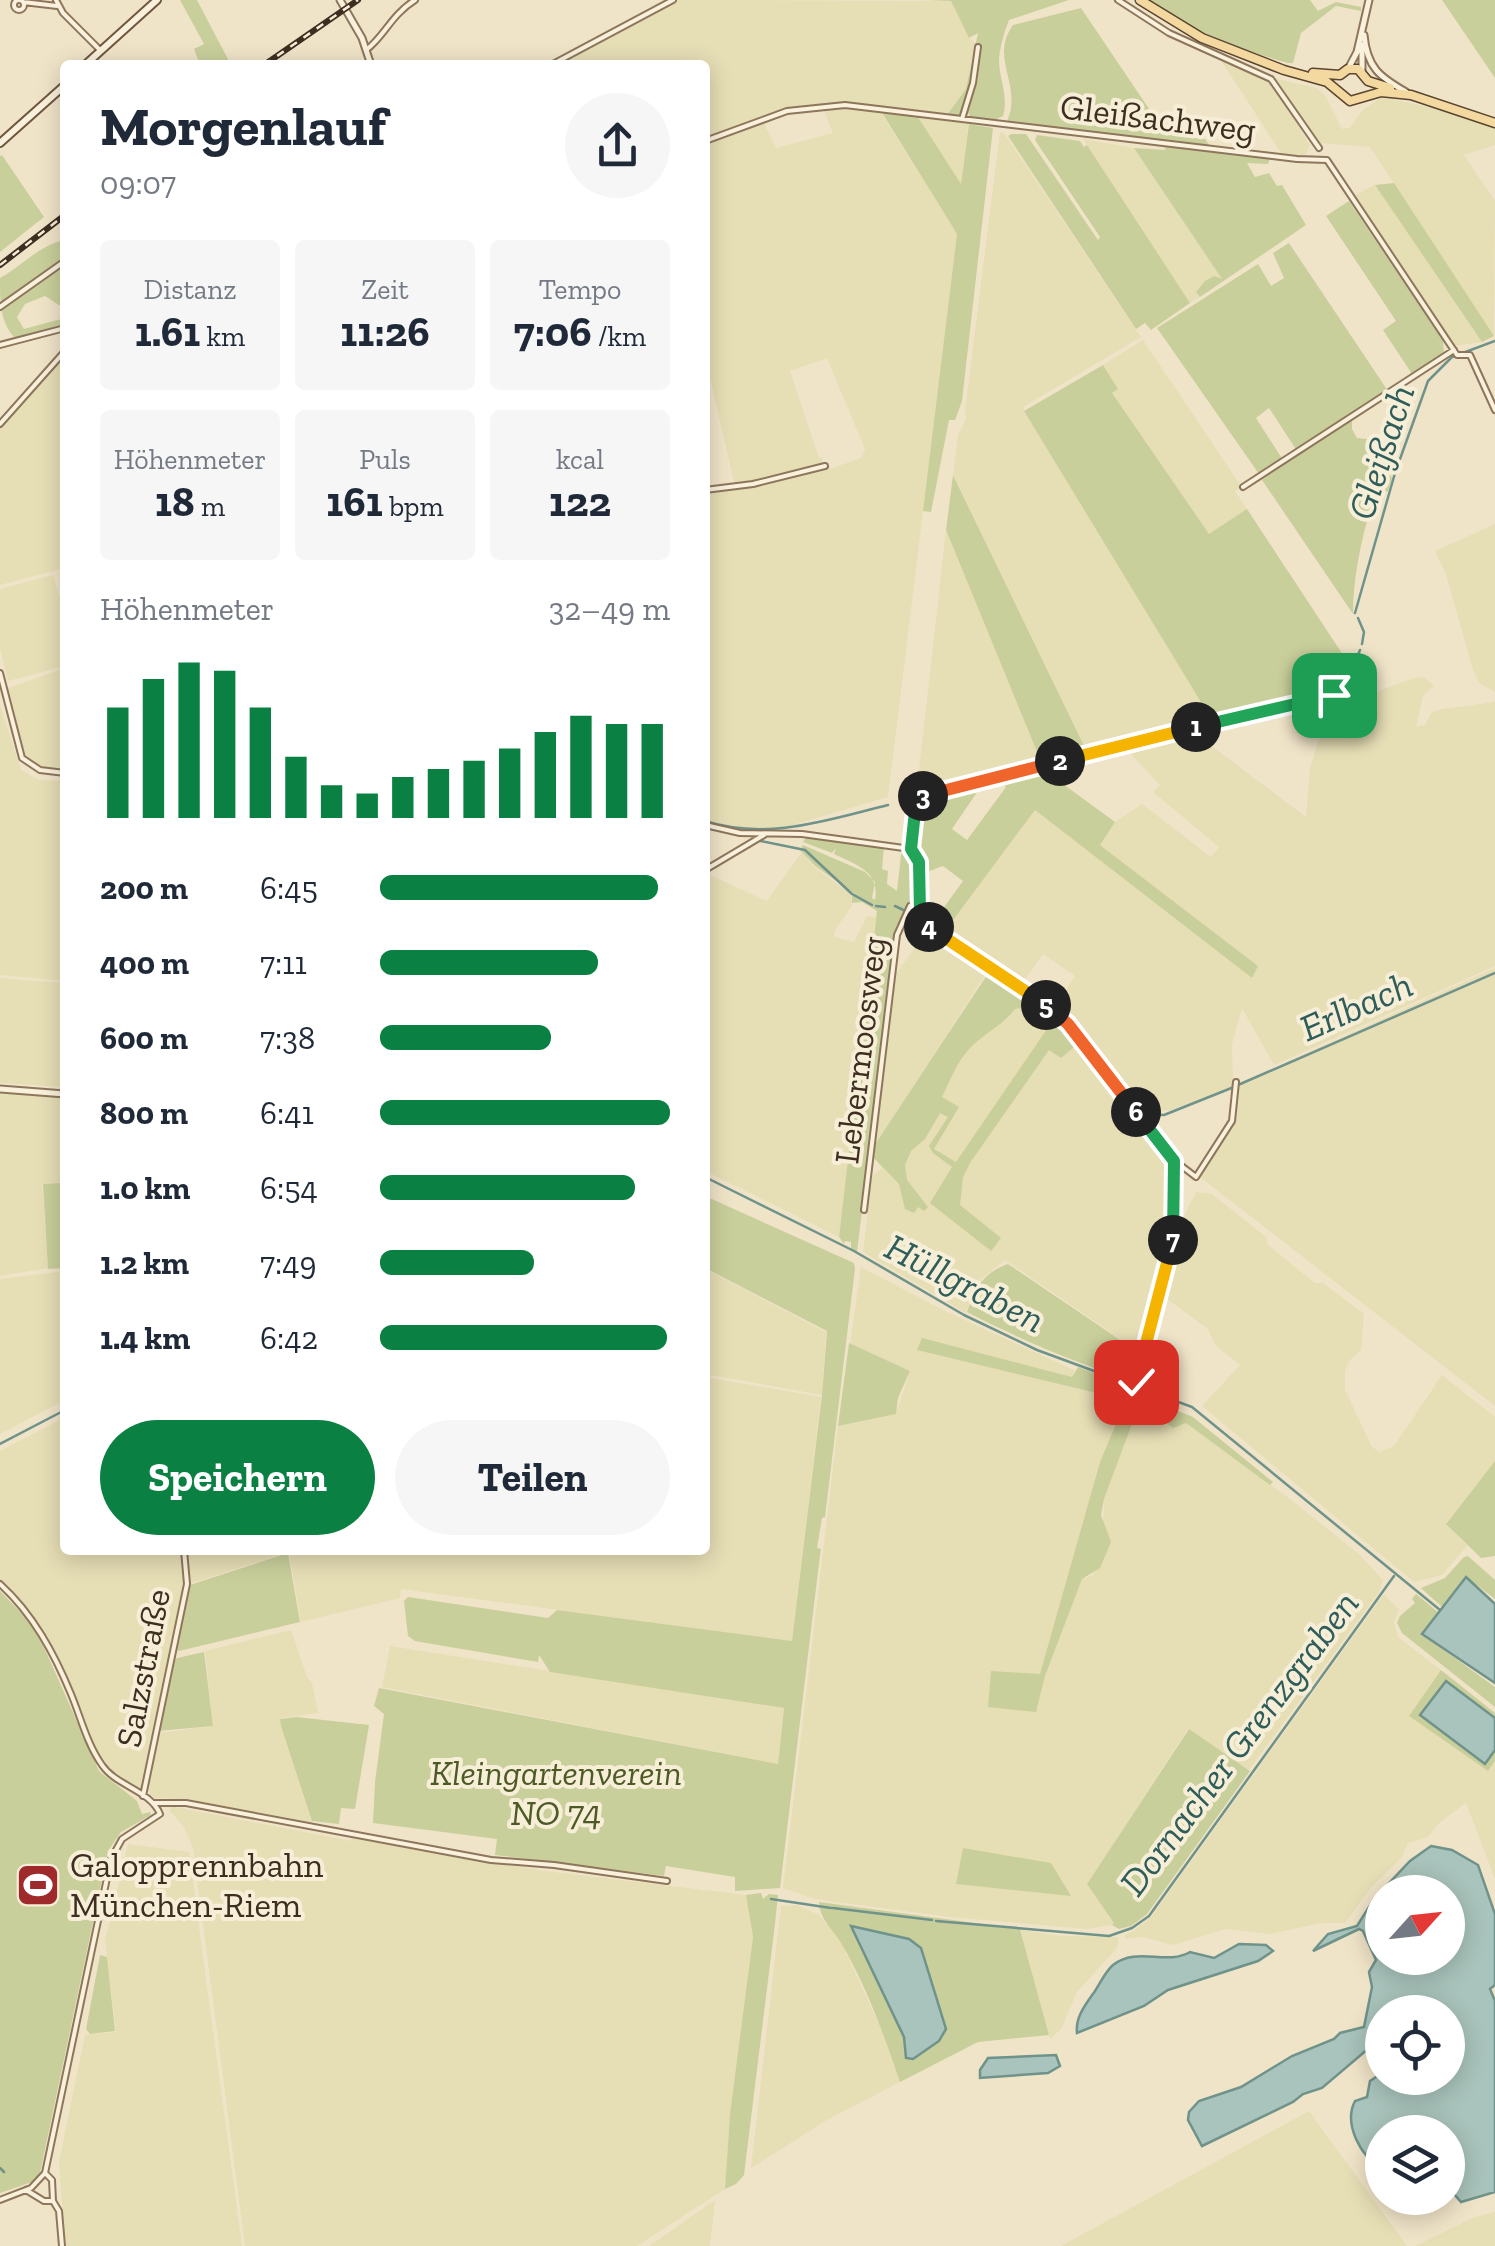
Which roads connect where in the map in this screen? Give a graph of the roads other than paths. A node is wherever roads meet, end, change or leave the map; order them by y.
1 (157, 0) edge
2 (340, 0) edge
3 (414, 0) edge
4 (674, 0) edge
5 (1118, 0) edge
6 (1141, 1) edge
7 (1369, 1) edge
8 (23, 2) edge
9 (56, 3) edge
10 (1364, 36) junction
11 (978, 47) dead end
12 (100, 50) junction
13 (366, 50) junction
14 (90, 60) edge
15 (369, 60) edge
16 (560, 60) edge
17 (1279, 67) junction
18 (1344, 72) junction
19 (1362, 72) junction
20 (1368, 80) junction
21 (60, 89) edge
22 (1337, 89) junction
23 (1366, 94) junction
24 (1408, 94) junction
25 (962, 119) junction
26 (1495, 123) edge
27 (710, 139) edge
28 (0, 143) edge
29 (1311, 160) junction
30 (60, 264) edge
31 (0, 306) edge
32 (60, 329) edge
33 (0, 345) edge
34 (1456, 353) junction
35 (60, 358) edge
36 (1495, 410) edge
37 (0, 424) edge
38 (826, 466) dead end
39 (1243, 487) dead end
40 (710, 489) edge
41 (0, 674) edge
42 (1334, 695) dead end
43 (60, 772) edge
44 (710, 826) edge
45 (764, 835) junction
46 (911, 849) junction
47 (710, 867) edge
48 (918, 904) junction
49 (1236, 1082) dead end
50 (0, 1089) edge
51 (60, 1094) edge
52 (1174, 1161) junction
53 (864, 1210) dead end
54 (1136, 1382) dead end
55 (184, 1555) edge
56 (0, 1584) edge
57 (143, 1796) junction
58 (153, 1803) junction
59 (667, 1882) dead end
60 (45, 2173) junction
61 (26, 2190) junction
62 (0, 2200) edge
63 (52, 2201) junction
64 (62, 2246) edge

1 - 12 main road
2 - 13 street
3 - 13 street
4 - 16 street
5 - 29 street, Gleißachweg
6 - 17 main road
7 - 10 street
7 - 18 street
8 - 9 street
9 - 12 street
10 - 19 street
10 - 24 street
11 - 25 street
12 - 14 main road
13 - 15 street
17 - 18 main road
17 - 22 main road
18 - 19 main road
18 - 22 main road
19 - 20 main road
20 - 23 main road
20 - 24 main road
21 - 28 main road
22 - 23 main road
23 - 24 main road
24 - 26 main road
25 - 27 street, Gleißachweg
25 - 29 street, Gleißachweg
29 - 34 street
30 - 31 street
32 - 33 street
34 - 36 street
34 - 39 street
35 - 37 street
38 - 40 street
41 - 43 street
42 - 46 street
44 - 45 street
45 - 46 street
45 - 47 street
46 - 48 street
48 - 52 street
48 - 53 street, Lebermoosweg
49 - 52 street
50 - 51 street
52 - 54 street
55 - 57 street, Salzstraße
56 - 57 street
57 - 58 street
58 - 59 street
58 - 60 street
60 - 61 street
60 - 63 street
61 - 62 street
61 - 63 street
63 - 64 street

